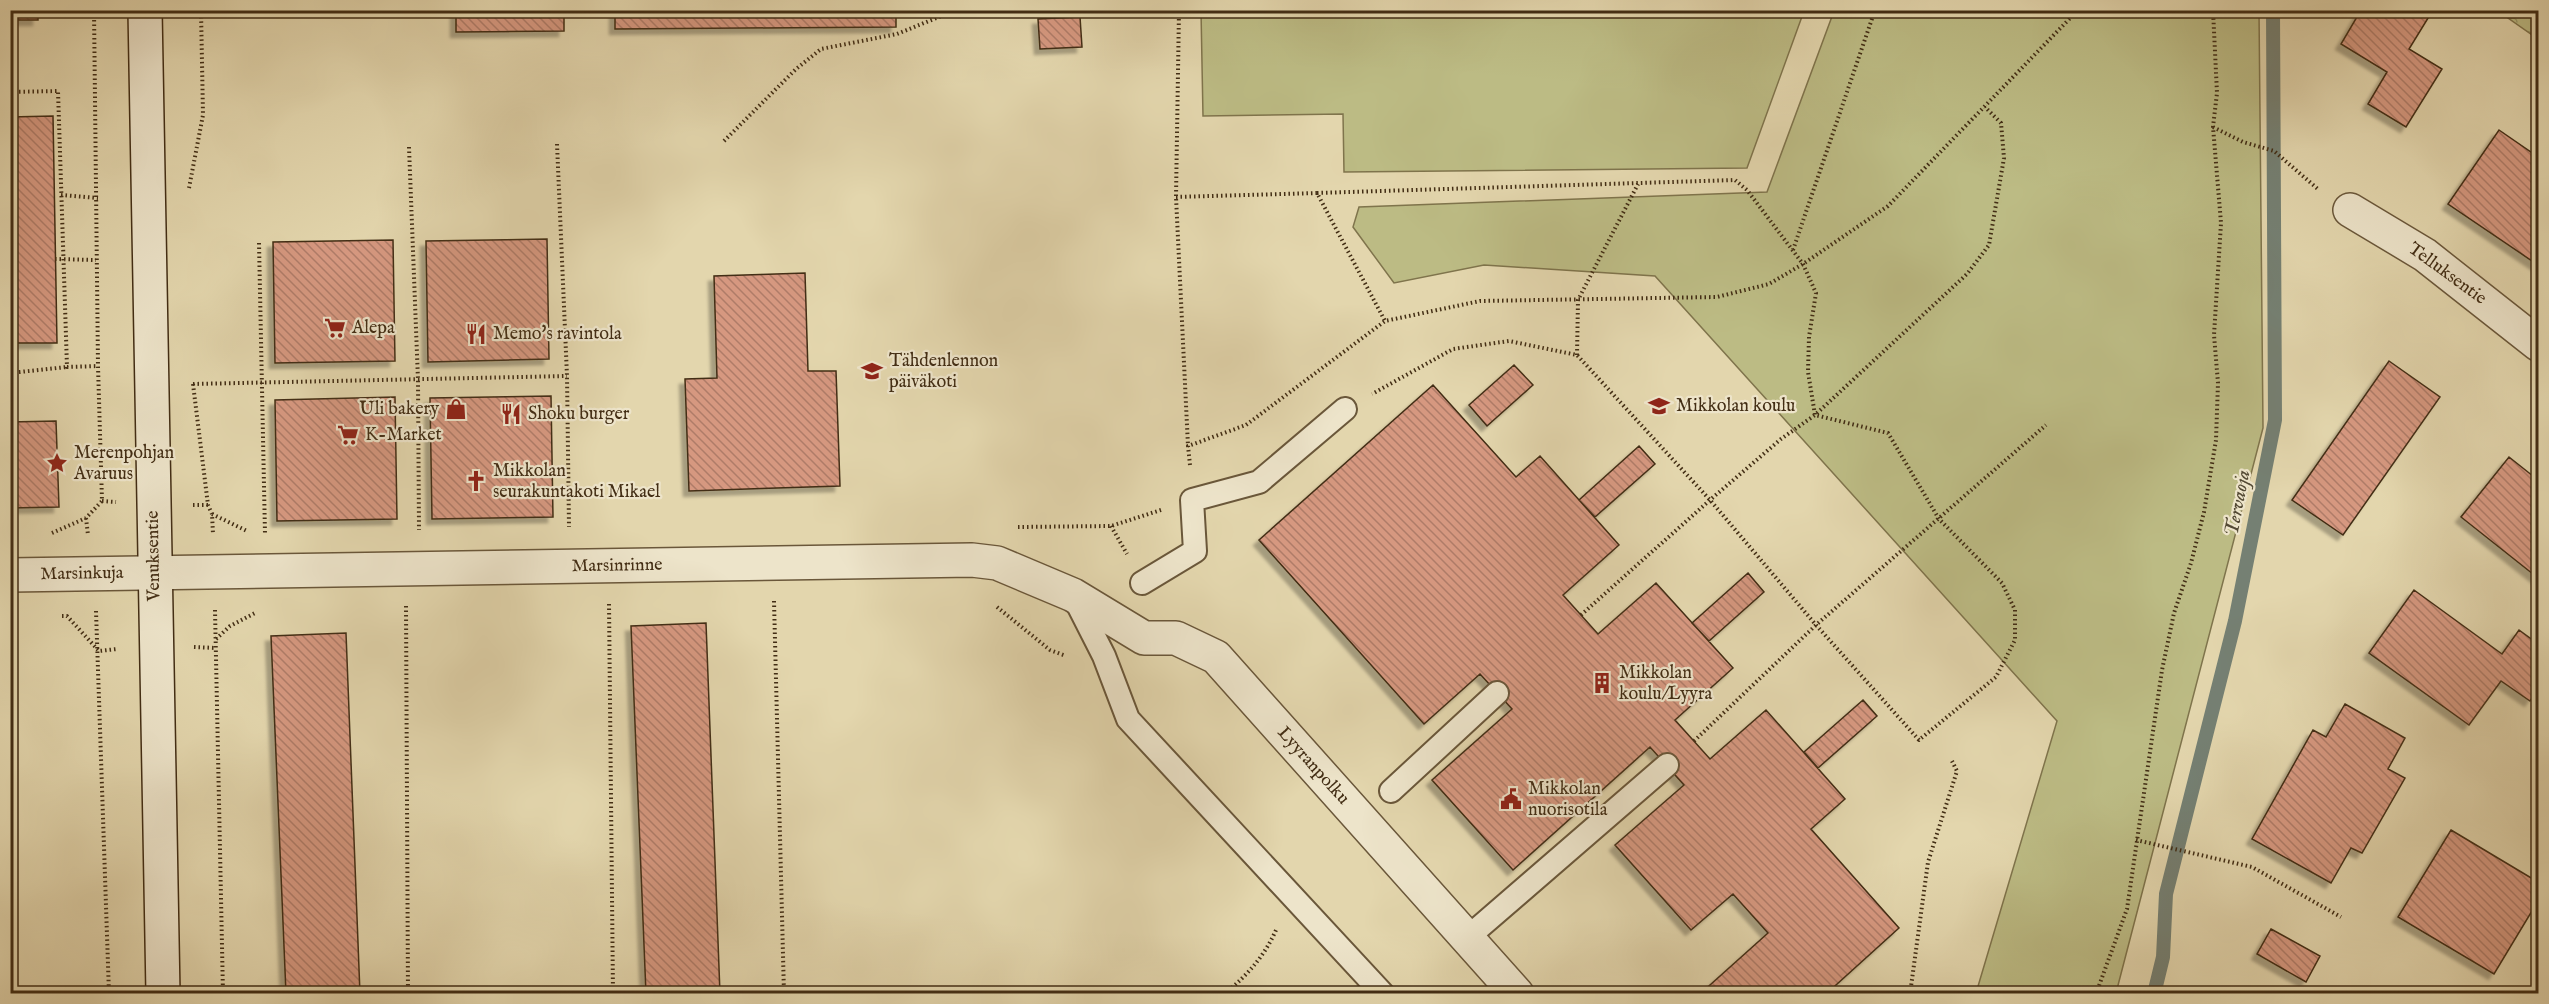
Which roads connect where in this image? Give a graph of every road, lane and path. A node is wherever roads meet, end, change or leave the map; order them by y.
1 (94, 10) edge
2 (146, 10) edge
3 (201, 10) edge
4 (956, 10) edge
5 (1179, 10) edge
6 (1875, 10) edge
7 (2078, 10) edge
8 (2213, 10) edge
9 (10, 92) edge
10 (1985, 107) junction
11 (2213, 126) junction
12 (724, 141) dead end
13 (556, 144) dead end
14 (410, 147) dead end
15 (1638, 184) junction
16 (1317, 193) junction
17 (61, 195) junction
18 (188, 196) dead end
19 (1176, 197) junction
20 (98, 198) junction
21 (2350, 210) joint
22 (259, 243) dead end
23 (1793, 250) junction
24 (55, 259) dead end
25 (62, 260) junction
26 (96, 260) junction
27 (1803, 264) junction
28 (1578, 300) junction
29 (1385, 321) junction
30 (2538, 345) edge
31 (1577, 355) junction
32 (98, 366) junction
33 (67, 368) junction
34 (193, 373) dead end
35 (10, 374) edge
36 (567, 376) junction
37 (418, 380) junction
38 (263, 382) junction
39 (194, 384) junction
40 (1346, 409) joint
41 (1815, 415) junction
42 (2046, 425) dead end
43 (1188, 446) junction
44 (1192, 500) junction
45 (1710, 500) junction
46 (86, 518) junction
47 (1939, 519) junction
48 (569, 534) dead end
49 (419, 535) dead end
50 (43, 537) dead end
51 (265, 538) dead end
52 (214, 572) junction
53 (154, 573) junction
54 (94, 574) junction
55 (10, 575) edge
56 (1142, 583) joint
57 (1073, 595) junction
58 (785, 600) dead end
59 (609, 601) dead end
60 (992, 603) dead end
61 (406, 605) junction
62 (418, 605) dead end
63 (394, 606) dead end
64 (264, 608) dead end
65 (1581, 615) dead end
66 (56, 616) dead end
67 (1816, 625) junction
68 (216, 639) junction
69 (156, 645) junction
70 (216, 648) junction
71 (99, 651) junction
72 (1104, 657) junction
73 (1497, 693) dead end
74 (1694, 741) dead end
75 (1952, 761) dead end
76 (1666, 765) dead end
77 (1390, 791) dead end
78 (2135, 840) junction
79 (1292, 893) junction
80 (2341, 917) dead end
81 (1467, 938) junction
82 (109, 993) edge
83 (163, 993) edge
84 (223, 993) edge
85 (408, 993) edge
86 (613, 993) edge
87 (784, 993) edge
88 (1225, 993) edge
89 (1383, 993) edge
90 (1517, 993) edge
91 (1910, 993) edge
92 (2096, 993) edge

1 - 20 path
2 - 53 street, Venuksentie
3 - 18 path
4 - 12 path
5 - 19 path
6 - 23 path
7 - 10 path
8 - 11 path
9 - 17 path
10 - 27 path
10 - 41 path
11 - 21 path
11 - 78 path
13 - 36 path
14 - 37 path
15 - 16 path
15 - 23 path
15 - 28 path
16 - 19 path
16 - 29 path
17 - 20 path
17 - 25 path
19 - 43 path
20 - 26 path
21 - 30 street, Telluksentie
22 - 38 path
23 - 27 path
24 - 25 path
25 - 26 path
25 - 33 path
26 - 32 path
27 - 28 path
27 - 41 path
28 - 29 path
28 - 31 path
29 - 43 path
31 - 40 path
31 - 45 path
32 - 33 path
32 - 46 path
33 - 35 path
34 - 39 path
36 - 37 path
36 - 48 path
37 - 38 path
37 - 49 path
38 - 39 path
38 - 51 path
39 - 52 path
40 - 44 lane
41 - 45 path
41 - 47 path
42 - 47 path
43 - 44 path
44 - 56 lane
44 - 56 path
45 - 65 path
45 - 67 path
46 - 50 path
46 - 54 path
47 - 67 path
47 - 67 path
52 - 53 street, Marsinrinne
52 - 57 street, Marsinrinne
52 - 68 path
53 - 54 street, Marsinkuja
53 - 69 street, Venuksentie
54 - 55 street, Marsinkuja
54 - 71 path
57 - 72 lane
57 - 81 street, Lyyranpolku
58 - 87 path
59 - 86 path
60 - 72 path
61 - 62 path
61 - 63 path
61 - 85 path
64 - 68 path
66 - 71 path
67 - 74 path
68 - 70 path
69 - 70 path
69 - 71 path
69 - 83 street, Venuksentie
70 - 84 path
71 - 82 path
72 - 79 lane
73 - 77 lane
75 - 91 path
76 - 81 lane
78 - 80 path
78 - 92 path
79 - 88 path
79 - 89 lane
81 - 90 street, Lyyranpolku

